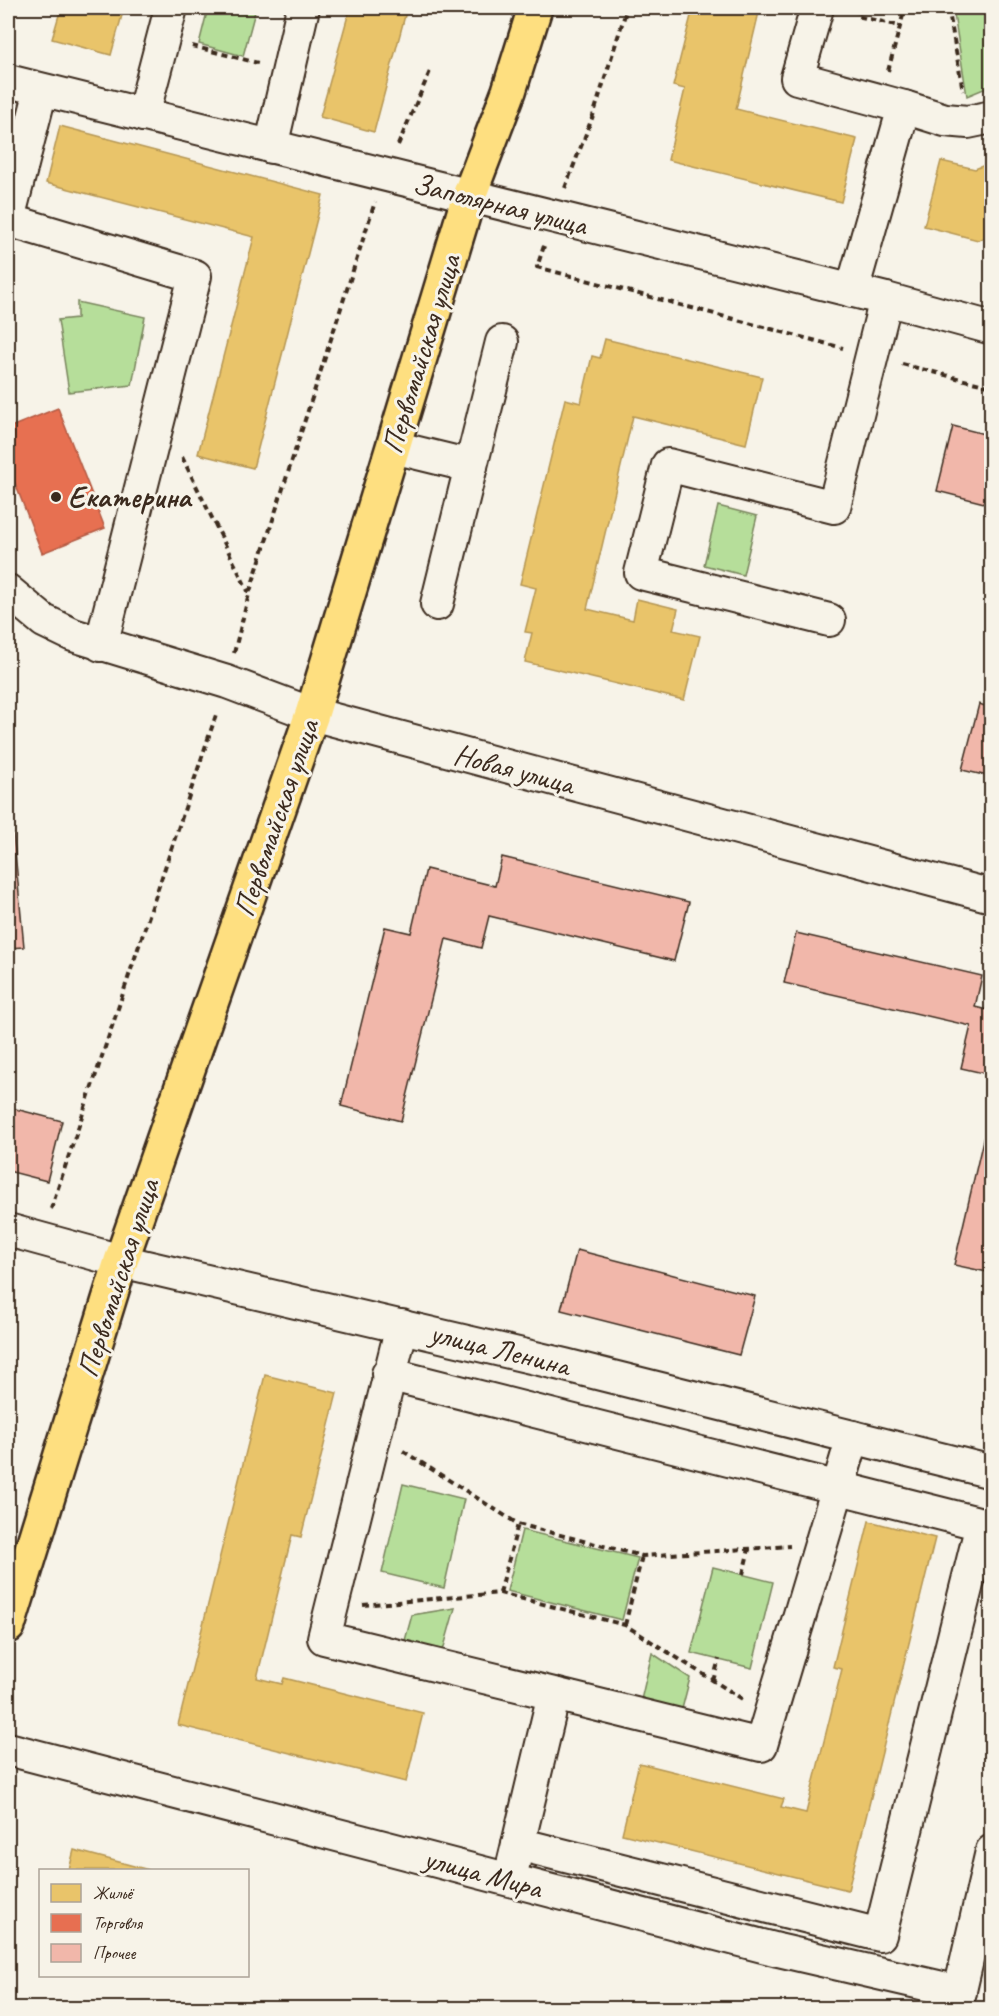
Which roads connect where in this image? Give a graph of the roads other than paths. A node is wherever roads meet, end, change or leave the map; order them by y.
1 (171, 8) edge
2 (303, 8) edge
3 (535, 8) edge
4 (817, 8) edge
5 (8, 81) edge
6 (41, 90) junction
7 (892, 104) junction
8 (143, 115) junction
9 (980, 119) edge
10 (271, 147) junction
11 (469, 196) junction
12 (8, 219) edge
13 (852, 291) junction
14 (886, 299) junction
15 (992, 328) edge
16 (502, 342) dead end
17 (393, 447) junction
18 (471, 466) junction
19 (8, 591) edge
20 (437, 604) dead end
21 (829, 620) dead end
22 (101, 645) junction
23 (312, 714) junction
24 (992, 896) edge
25 (8, 1230) edge
26 (121, 1261) junction
27 (402, 1326) junction
28 (388, 1374) junction
29 (854, 1437) junction
30 (992, 1472) edge
31 (838, 1488) junction
32 (8, 1626) edge
33 (554, 1694) junction
34 (8, 1749) edge
35 (518, 1844) junction
36 (992, 1851) edge
37 (509, 1880) junction
38 (958, 2000) edge

1 - 8 street
2 - 10 street
3 - 11 main road, Первомайская улица
4 - 7 street
5 - 6 street, Заполярная улица
6 - 8 street, Заполярная улица
6 - 12 street
7 - 9 street
7 - 13 street
8 - 10 street, Заполярная улица
10 - 11 street, Заполярная улица
11 - 13 street, Заполярная улица
11 - 17 main road, Первомайская улица
12 - 22 street
13 - 14 street, Заполярная улица
14 - 15 street, Заполярная улица
14 - 21 street
16 - 18 street
17 - 18 street
17 - 23 main road, Первомайская улица
18 - 20 street
19 - 22 street, Новая улица
22 - 23 street, Новая улица
23 - 24 street, Новая улица
23 - 26 main road, Первомайская улица
25 - 26 street, улица Ленина
26 - 27 street, улица Ленина
26 - 32 main road, Первомайская улица
27 - 28 street
27 - 29 street, улица Ленина
28 - 31 street
28 - 33 street
29 - 30 street, улица Ленина
29 - 31 street
31 - 33 street
31 - 35 street
33 - 35 street
34 - 37 street, улица Мира
35 - 37 street
36 - 38 street
37 - 38 street, улица Мира

